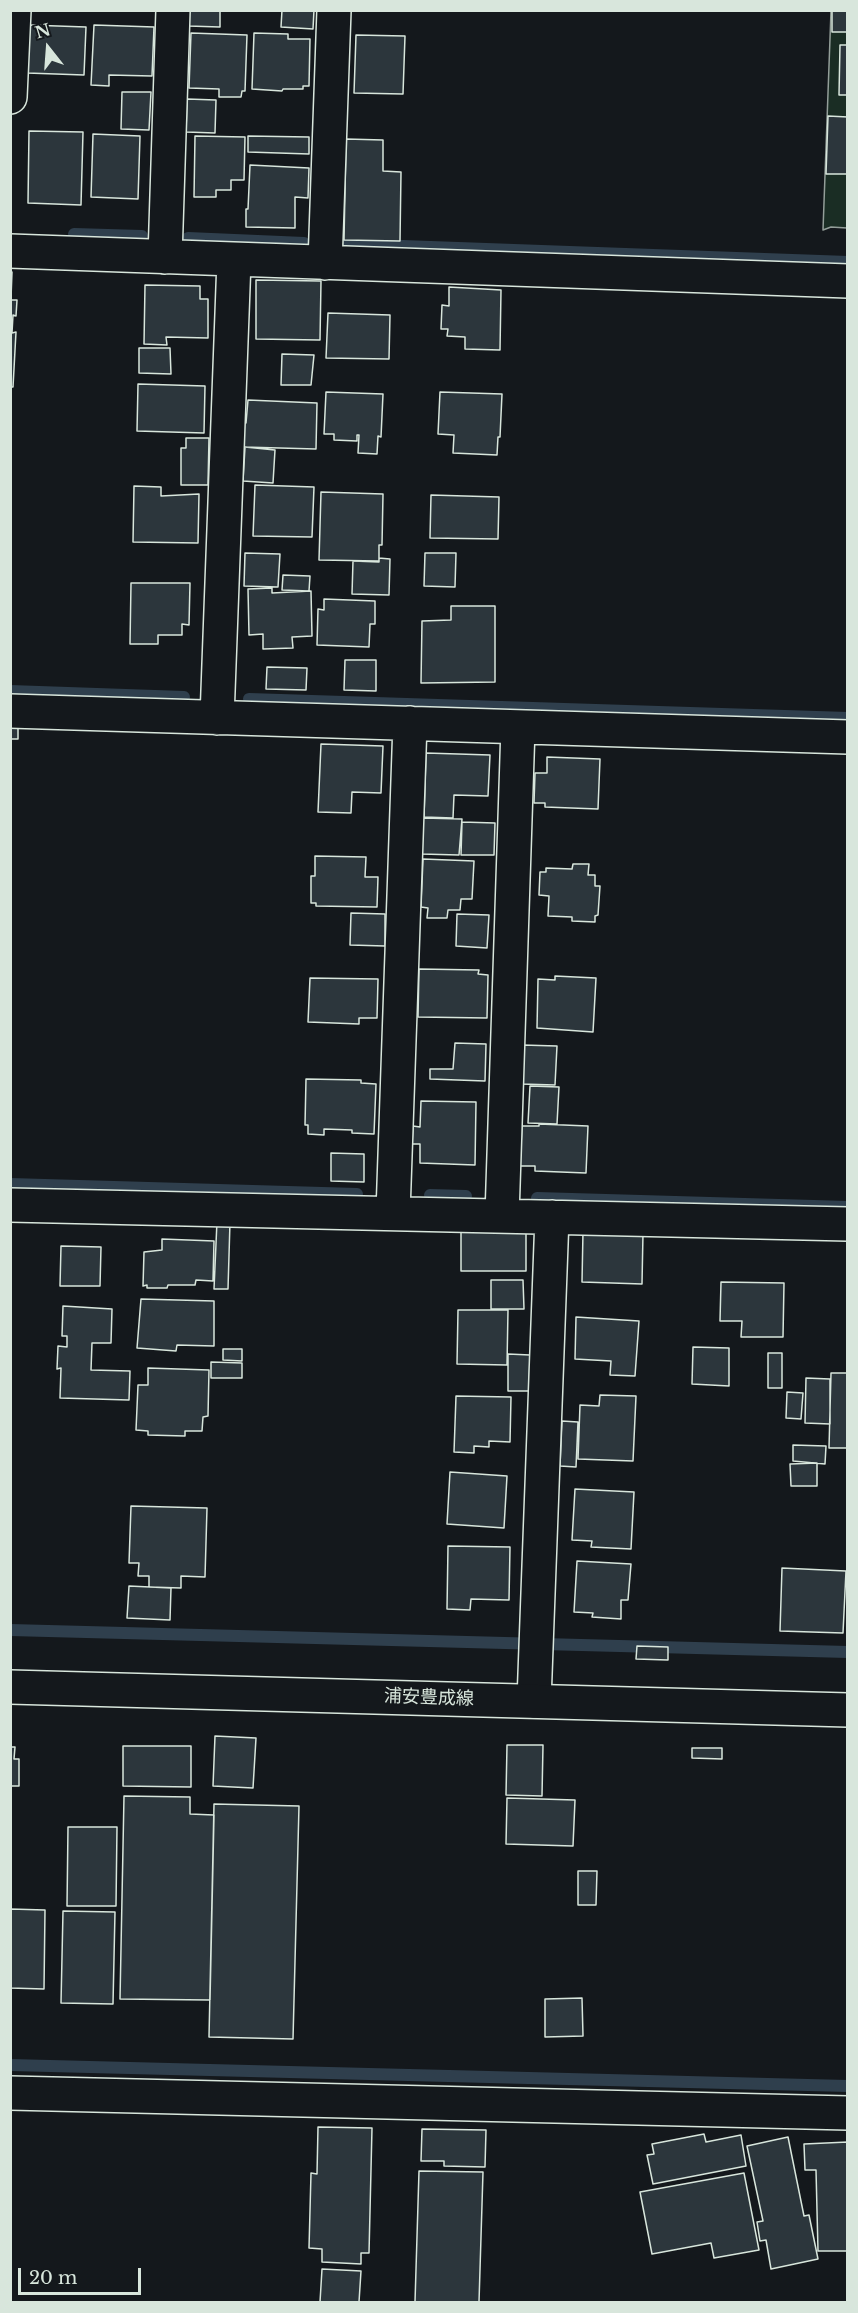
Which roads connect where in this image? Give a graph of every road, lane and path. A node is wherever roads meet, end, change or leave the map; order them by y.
1 (14, 10) edge
2 (173, 10) edge
3 (334, 10) edge
4 (10, 98) edge
5 (10, 251) edge
6 (165, 257) junction
7 (234, 260) junction
8 (325, 263) junction
9 (848, 281) edge
10 (10, 711) edge
11 (217, 718) junction
12 (410, 723) junction
13 (518, 727) junction
14 (848, 737) edge
15 (10, 1205) edge
16 (393, 1214) junction
17 (502, 1216) junction
18 (552, 1217) junction
19 (848, 1224) edge
20 (10, 1687) edge
21 (534, 1701) junction
22 (848, 1710) edge
23 (10, 2093) edge
24 (848, 2113) edge

1 - 4 street
2 - 6 street
3 - 8 street
5 - 6 street
6 - 7 street
7 - 8 street
7 - 11 street
8 - 9 street
10 - 11 street
11 - 12 street
12 - 13 street
12 - 16 street
13 - 14 street
13 - 17 street
15 - 16 street
16 - 17 street
17 - 18 street
18 - 19 street
18 - 21 street
20 - 21 street, 浦安豊成線
21 - 22 street, 浦安豊成線
23 - 24 street

